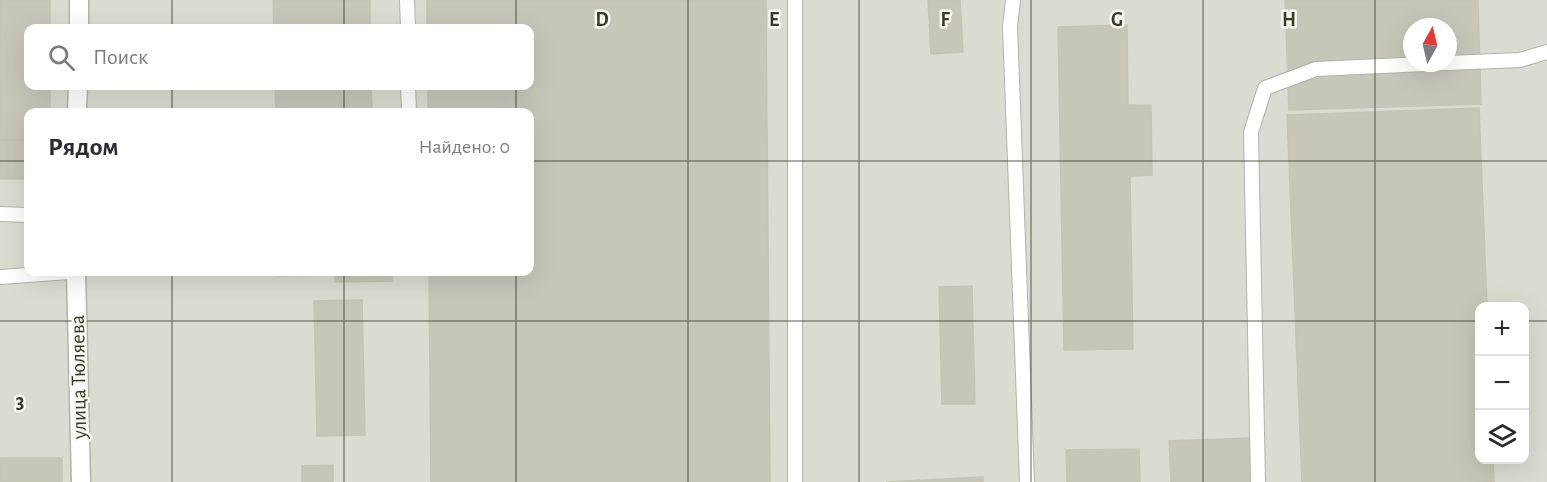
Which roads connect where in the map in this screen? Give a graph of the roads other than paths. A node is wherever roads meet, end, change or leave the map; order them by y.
1 (79, 0) edge
2 (407, 0) edge
3 (795, 0) edge
4 (1013, 0) edge
5 (79, 24) edge
6 (408, 24) edge
7 (1547, 52) edge
8 (1457, 63) edge
9 (1403, 65) edge
10 (78, 90) edge
11 (408, 90) edge
12 (77, 108) edge
13 (409, 108) edge
14 (0, 214) edge
15 (24, 215) edge
16 (24, 275) edge
17 (76, 276) edge
18 (0, 277) edge
19 (81, 482) edge
20 (795, 482) edge
21 (1027, 482) edge
22 (1258, 482) edge

1 - 5 street
2 - 6 lane
3 - 20 lane
4 - 21 lane
7 - 8 lane
9 - 22 lane
10 - 12 street
11 - 13 lane
14 - 15 lane
16 - 18 lane
17 - 19 street, улица Тюляева

